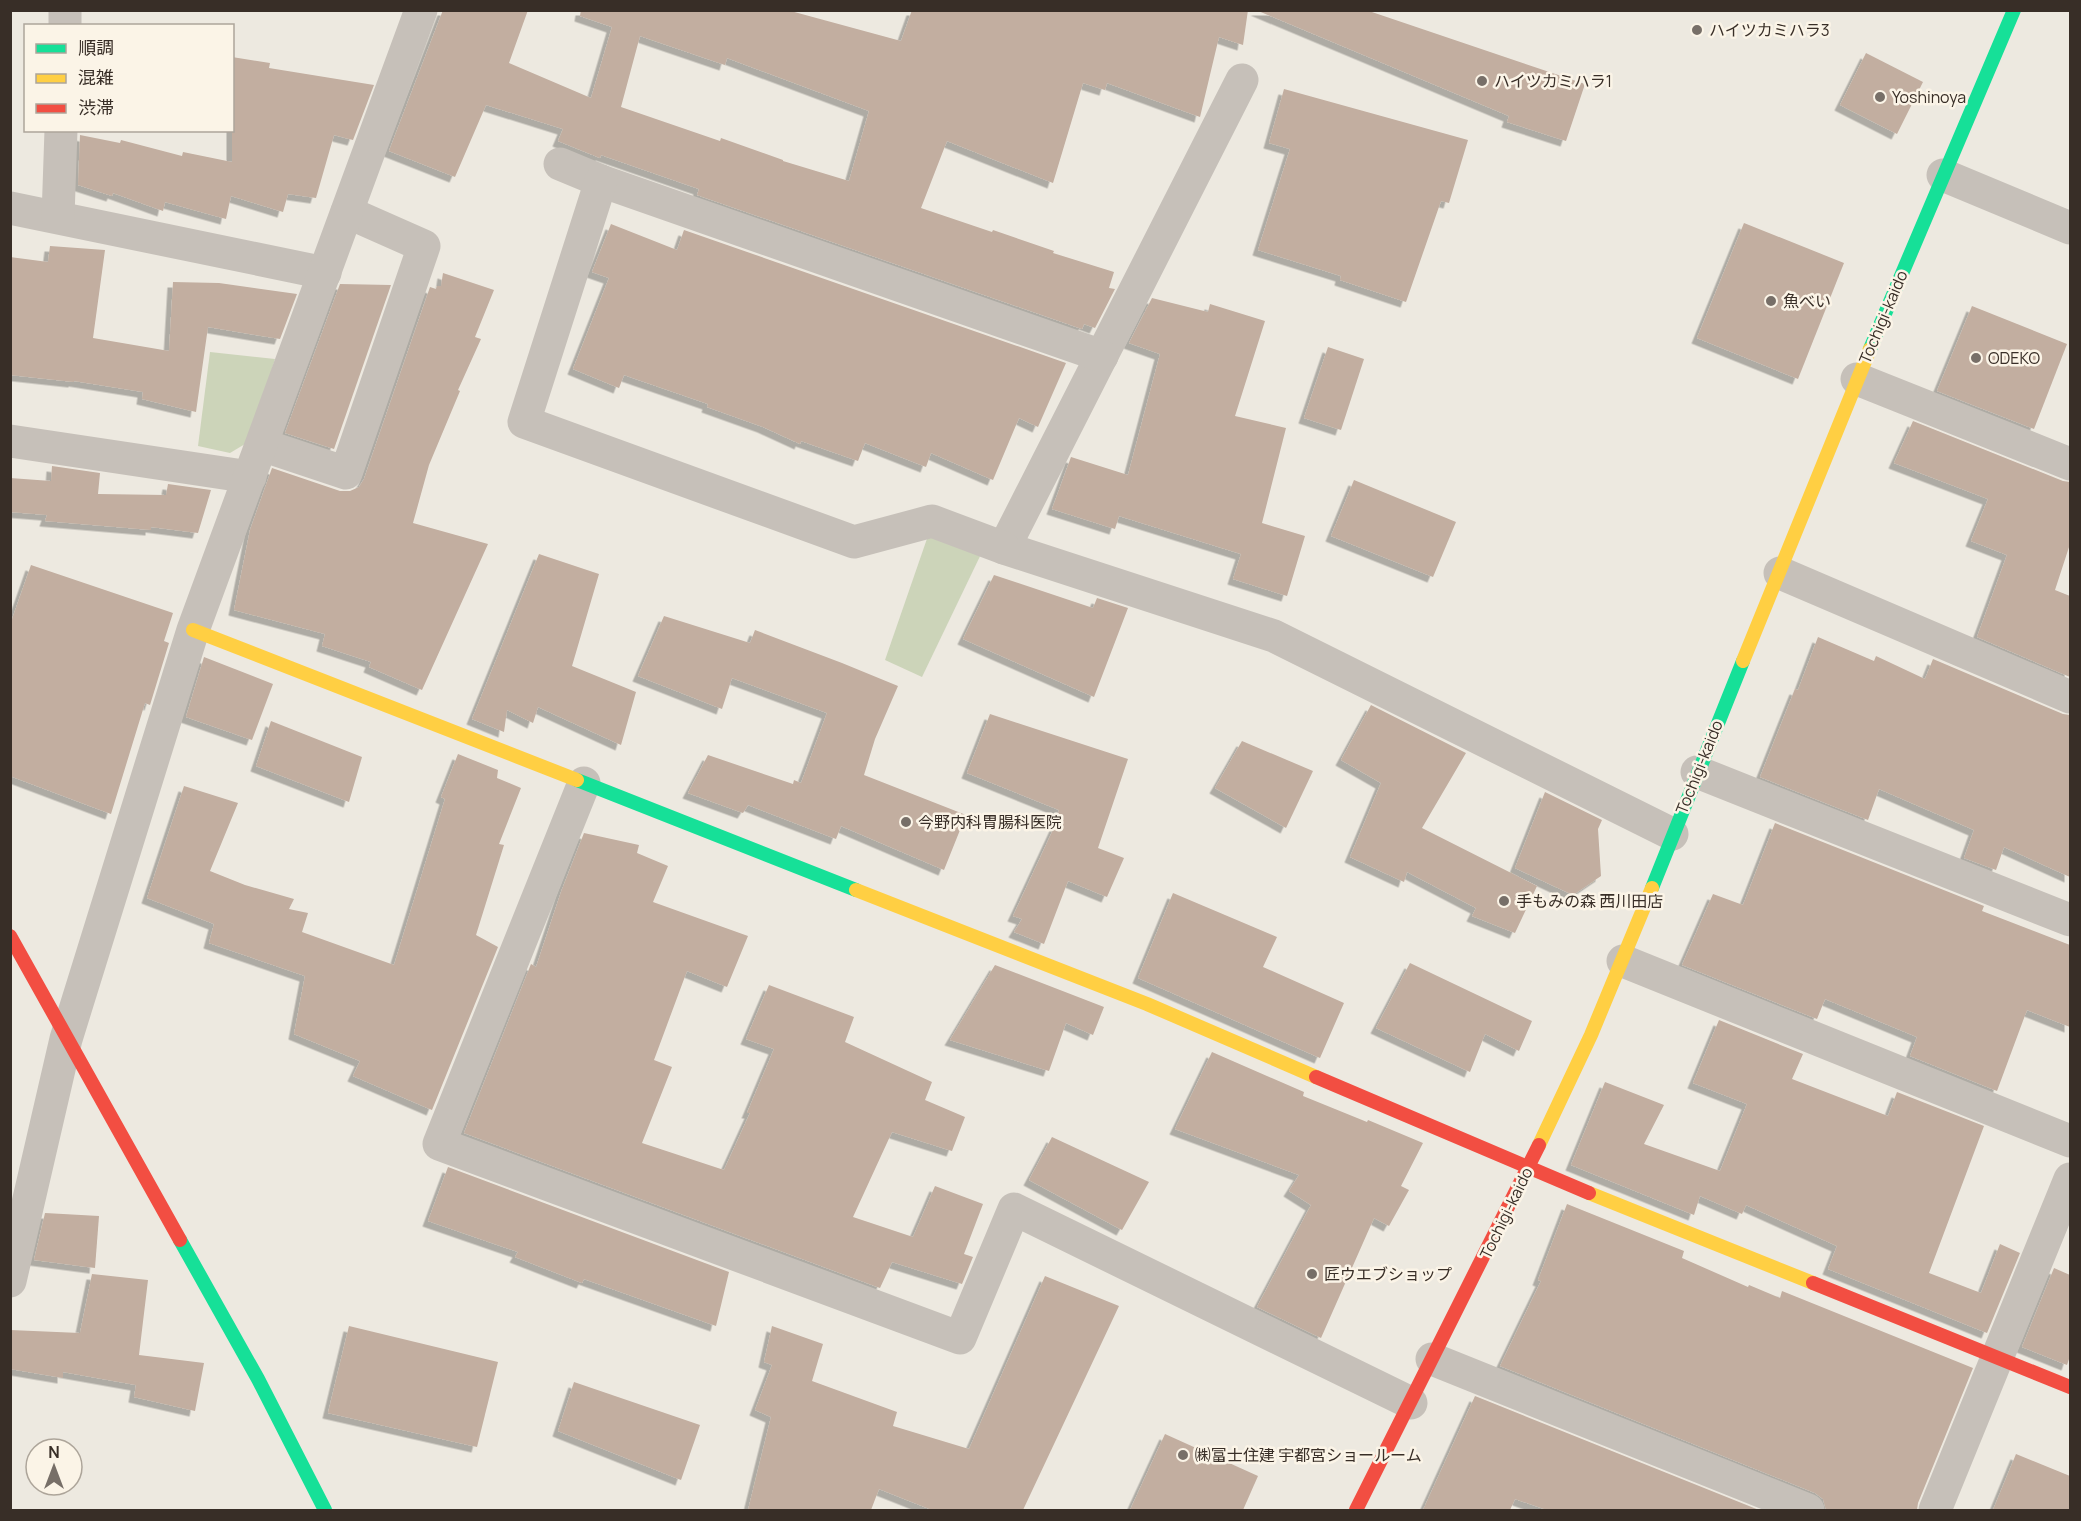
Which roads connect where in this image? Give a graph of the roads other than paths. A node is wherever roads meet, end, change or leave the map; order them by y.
1 (421, 10) edge
2 (2014, 10) edge
3 (1242, 80) dead end
4 (61, 132) edge
5 (560, 164) dead end
6 (1942, 175) junction
7 (601, 181) junction
8 (10, 208) edge
9 (347, 212) junction
10 (58, 217) junction
11 (2070, 228) edge
12 (325, 273) junction
13 (1102, 356) junction
14 (1857, 379) junction
15 (10, 441) edge
16 (262, 445) junction
17 (2070, 464) edge
18 (250, 477) junction
19 (1004, 548) junction
20 (1780, 573) junction
21 (193, 630) junction
22 (2070, 697) edge
23 (1697, 772) junction
24 (584, 783) junction
25 (1672, 834) junction
26 (2070, 920) edge
27 (10, 936) edge
28 (1623, 961) junction
29 (66, 1039) junction
30 (2070, 1141) edge
31 (1528, 1168) junction
32 (2070, 1179) edge
33 (10, 1281) edge
34 (1997, 1358) junction
35 (1432, 1359) junction
36 (2070, 1387) edge
37 (1411, 1402) junction
38 (325, 1510) edge
39 (1356, 1510) edge
40 (1808, 1510) edge
41 (1935, 1510) edge

1 - 9 street
2 - 6 street, Tochigi-kaido
3 - 13 street
4 - 10 street
5 - 7 street
6 - 11 street
6 - 14 street, Tochigi-kaido
7 - 13 street
7 - 19 street
8 - 10 street
9 - 12 street
9 - 16 street
10 - 12 street
12 - 16 street
13 - 19 street
14 - 17 street
14 - 20 street, Tochigi-kaido
15 - 18 street
16 - 18 street
18 - 21 street
19 - 25 street
20 - 22 street
20 - 23 street, Tochigi-kaido
21 - 24 street
21 - 29 street
23 - 25 street, Tochigi-kaido
23 - 26 street
24 - 31 street
24 - 37 street
25 - 28 street, Tochigi-kaido
27 - 29 street
28 - 30 street
28 - 31 street, Tochigi-kaido
29 - 33 street
29 - 38 street
31 - 34 street
31 - 35 street, Tochigi-kaido
32 - 34 street
34 - 36 street
34 - 41 street
35 - 37 street, Tochigi-kaido
35 - 40 street
37 - 39 street, Tochigi-kaido

